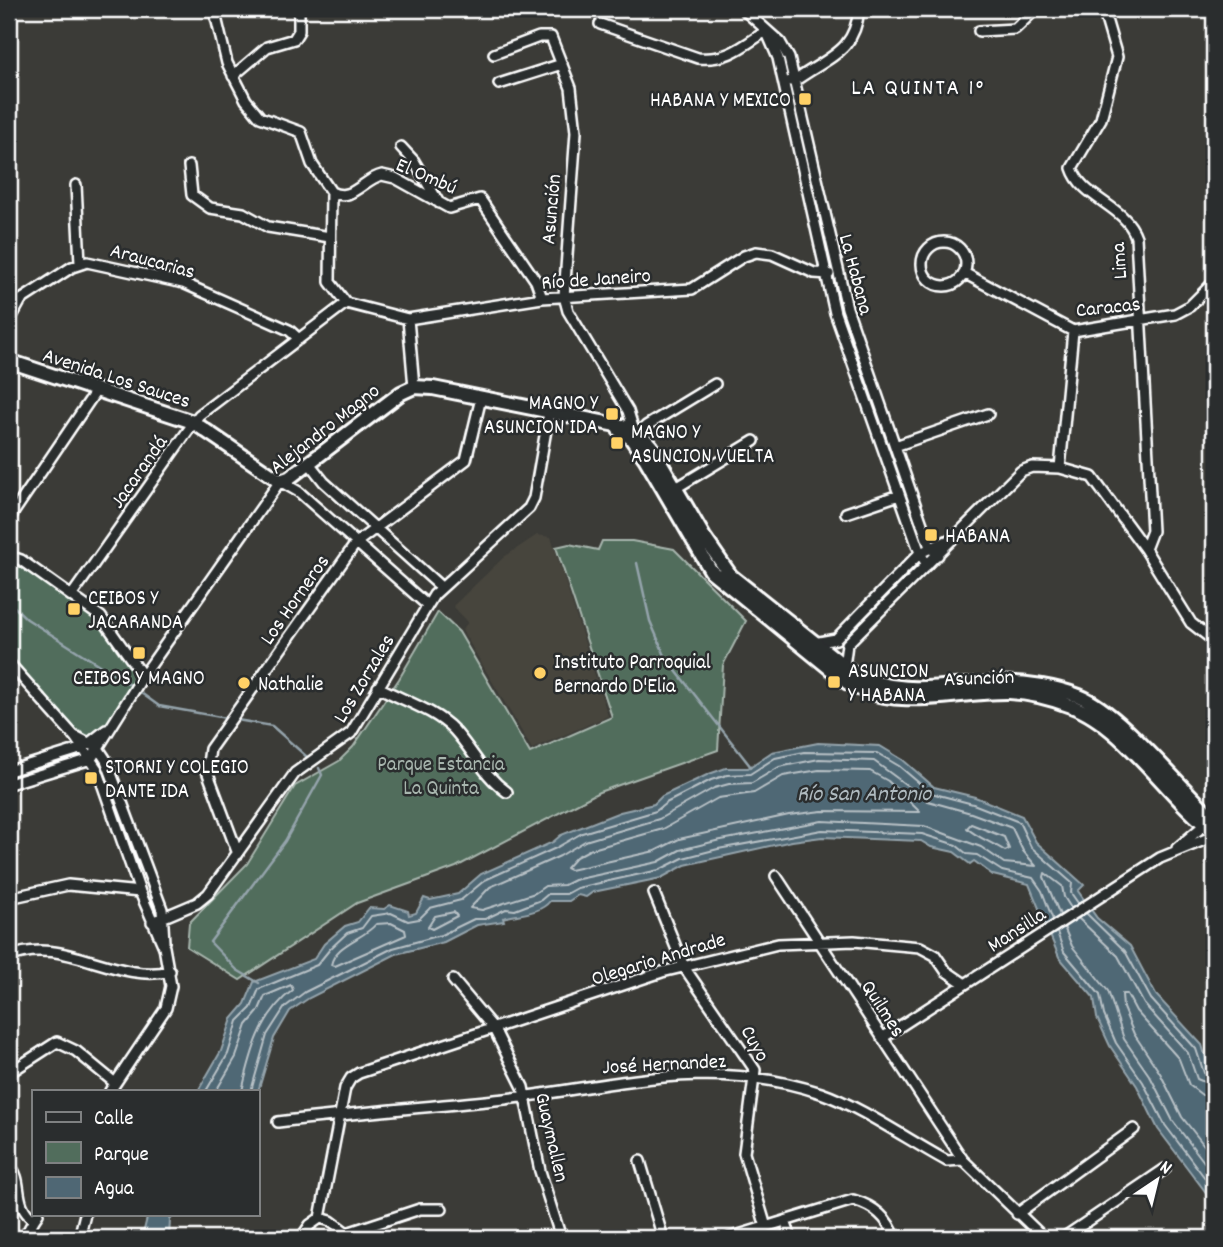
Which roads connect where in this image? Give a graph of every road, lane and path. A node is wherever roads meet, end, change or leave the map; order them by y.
1 (214, 9) edge
2 (299, 9) edge
3 (743, 9) edge
4 (859, 9) edge
5 (1036, 9) edge
6 (1103, 9) edge
7 (600, 24) dead end
8 (766, 31) junction
9 (979, 31) dead end
10 (494, 54) dead end
11 (562, 64) junction
12 (233, 76) junction
13 (794, 80) junction
14 (783, 81) junction
15 (499, 84) dead end
16 (401, 147) dead end
17 (189, 166) dead end
18 (76, 185) dead end
19 (331, 192) junction
20 (440, 204) junction
21 (330, 237) junction
22 (80, 263) junction
23 (837, 273) junction
24 (964, 273) junction
25 (825, 275) junction
26 (1214, 282) edge
27 (564, 296) junction
28 (542, 298) junction
29 (346, 303) junction
30 (408, 319) junction
31 (9, 321) edge
32 (1139, 322) junction
33 (1073, 331) junction
34 (299, 339) junction
35 (9, 361) edge
36 (715, 384) dead end
37 (414, 387) junction
38 (96, 391) junction
39 (481, 398) junction
40 (549, 413) junction
41 (988, 414) dead end
42 (596, 421) junction
43 (193, 422) junction
44 (637, 433) junction
45 (754, 441) dead end
46 (895, 446) junction
47 (309, 463) junction
48 (1060, 468) junction
49 (280, 481) junction
50 (676, 488) junction
51 (900, 495) junction
52 (846, 513) dead end
53 (9, 519) edge
54 (375, 529) junction
55 (953, 538) junction
56 (356, 543) junction
57 (930, 547) junction
58 (1145, 549) junction
59 (920, 553) junction
60 (938, 555) junction
61 (9, 556) edge
62 (927, 565) junction
63 (441, 587) junction
64 (72, 595) junction
65 (427, 605) junction
66 (766, 612) junction
67 (1214, 641) edge
68 (814, 643) junction
69 (9, 663) edge
70 (844, 667) junction
71 (143, 677) junction
72 (378, 687) junction
73 (91, 746) junction
74 (91, 759) junction
75 (9, 771) edge
76 (9, 784) edge
77 (507, 792) dead end
78 (1210, 820) edge
79 (1214, 834) edge
80 (1170, 853) junction
81 (238, 854) junction
82 (776, 876) dead end
83 (140, 892) junction
84 (654, 893) dead end
85 (9, 898) edge
86 (163, 918) junction
87 (152, 922) junction
88 (819, 941) junction
89 (164, 947) junction
90 (9, 957) edge
91 (684, 967) junction
92 (170, 971) junction
93 (453, 980) dead end
94 (965, 984) junction
95 (494, 1029) junction
96 (882, 1038) junction
97 (9, 1073) edge
98 (755, 1079) junction
99 (113, 1087) edge
100 (526, 1096) junction
101 (340, 1115) junction
102 (278, 1122) dead end
103 (1134, 1129) dead end
104 (963, 1160) junction
105 (640, 1161) dead end
106 (9, 1166) edge
107 (1165, 1169) dead end
108 (442, 1209) dead end
109 (1017, 1214) junction
110 (32, 1215) edge
111 (84, 1216) edge
112 (36, 1217) edge
113 (320, 1219) junction
114 (785, 1221) junction
115 (766, 1227) junction
116 (348, 1236) edge
117 (24, 1238) edge
118 (79, 1238) edge
119 (301, 1238) edge
120 (561, 1238) edge
121 (663, 1238) edge
122 (729, 1238) edge
123 (791, 1238) edge
124 (895, 1238) edge
125 (1044, 1238) edge
126 (1063, 1238) edge

1 - 12 street
2 - 12 street
3 - 8 street, La Habana
4 - 13 street
5 - 9 street
6 - 32 street, Lima
7 - 8 street
8 - 13 street, La Habana
8 - 14 street
10 - 11 street, Asunción
11 - 15 street
11 - 27 street, Asunción
12 - 19 street
13 - 14 street
13 - 23 street, La Habana
14 - 25 street
16 - 20 street
17 - 21 street
18 - 22 street
19 - 20 street, El Ombú
19 - 21 street
20 - 28 street, El Ombú
21 - 29 street
22 - 31 street, Araucarias
22 - 34 street, Araucarias
23 - 25 street
23 - 46 street, La Habana
24 - 24 street
24 - 33 street, Caracas
25 - 27 street, Río de Janeiro
25 - 51 street
26 - 32 street, Caracas
27 - 28 street, Río de Janeiro
27 - 44 street, Asunción
28 - 30 street, Río de Janeiro
29 - 30 street, Río de Janeiro
29 - 34 street, Jacarandá
30 - 37 street
32 - 33 street, Caracas
32 - 58 street, Lima
33 - 48 street
34 - 43 street, Jacarandá
35 - 38 main road, Avenida Los Sauces
36 - 44 street
37 - 39 main road
37 - 47 main road, Alejandro Magno
38 - 43 main road, Avenida Los Sauces
38 - 53 street
39 - 40 main road
39 - 54 street, Los Horneros
40 - 42 main road
40 - 63 street, Los Zorzales
41 - 46 street
42 - 44 main road
42 - 66 main road, Asunción
43 - 49 main road, Avenida Los Sauces
43 - 64 street, Jacarandá
44 - 50 main road, Asunción
45 - 50 street
46 - 57 street, La Habana
47 - 49 main road, Alejandro Magno
47 - 54 street
48 - 55 street
48 - 58 street
49 - 56 street
49 - 71 street, Alejandro Magno
50 - 66 main road, Asunción
51 - 52 street
51 - 59 street
54 - 56 street, Los Horneros
54 - 63 street
55 - 57 street
55 - 60 street
56 - 65 street
56 - 81 street, Los Horneros
57 - 59 street
57 - 60 street, La Habana
58 - 67 street
59 - 62 street
59 - 68 street
60 - 62 street
61 - 64 street
62 - 70 street
63 - 65 street, Los Zorzales
64 - 71 street
65 - 72 street, Los Zorzales
66 - 68 main road, Asunción
66 - 78 main road, Asunción
68 - 70 main road, Asunción
69 - 73 street
70 - 78 main road, Asunción
71 - 73 street, Alejandro Magno
72 - 77 street
72 - 81 street, Los Zorzales
73 - 74 street, Alejandro Magno
73 - 75 street
73 - 86 street
74 - 76 street
74 - 83 street
78 - 79 main road, Asunción
78 - 80 street, Mansilla
79 - 80 street, Mansilla
80 - 94 street, Mansilla
81 - 86 street, Los Zorzales
82 - 88 street, Quilmes
83 - 85 street
83 - 87 street
84 - 91 street, Cuyo
86 - 87 street, Los Zorzales
86 - 89 street
87 - 89 street
88 - 91 street, Olegario Andrade
88 - 94 street, Olegario Andrade
88 - 96 street, Quilmes
89 - 92 street
90 - 92 street
91 - 95 street, Olegario Andrade
91 - 98 street, Cuyo
92 - 99 street
93 - 95 street, Guaymallen
94 - 96 street, Mansilla
95 - 100 street, Guaymallen
95 - 101 street, Olegario Andrade
96 - 104 street, Quilmes
97 - 99 street
98 - 100 street, José Hernandez
98 - 104 street, José Hernandez
98 - 115 street, Cuyo
100 - 101 street, José Hernandez
100 - 120 street, Guaymallen
101 - 102 street, José Hernandez
101 - 113 street
103 - 109 street
104 - 109 street
105 - 121 street
106 - 110 street
107 - 126 street
108 - 116 street
109 - 125 street
111 - 118 street
112 - 117 street
113 - 116 street
113 - 119 street
114 - 115 street
114 - 123 street
114 - 124 street
115 - 122 street

